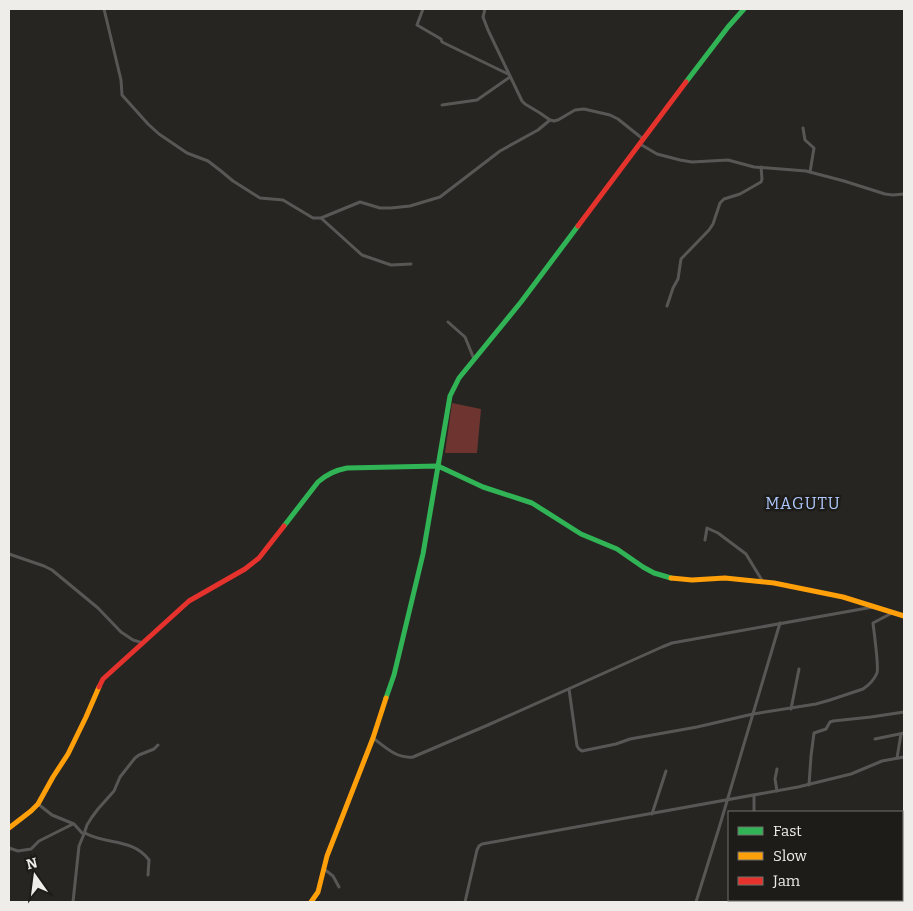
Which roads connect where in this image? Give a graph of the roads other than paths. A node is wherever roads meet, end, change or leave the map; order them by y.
1 (104, 9) edge
2 (423, 9) edge
3 (484, 9) edge
4 (744, 9) edge
5 (509, 75) junction
6 (442, 105) dead end
7 (550, 120) junction
8 (802, 128) dead end
9 (642, 142) junction
10 (761, 167) junction
11 (810, 172) junction
12 (904, 194) edge
13 (321, 218) junction
14 (411, 264) dead end
15 (666, 306) dead end
16 (448, 322) dead end
17 (475, 359) junction
18 (438, 466) junction
19 (705, 540) dead end
20 (9, 554) edge
21 (764, 582) junction
22 (874, 607) junction
23 (893, 613) junction
24 (904, 616) edge
25 (780, 624) junction
26 (143, 643) junction
27 (799, 668) dead end
28 (569, 688) junction
29 (791, 708) junction
30 (904, 712) edge
31 (753, 714) junction
32 (903, 733) edge
33 (374, 738) junction
34 (875, 739) dead end
35 (158, 746) dead end
36 (904, 757) edge
37 (897, 758) junction
38 (777, 769) dead end
39 (666, 770) dead end
40 (810, 785) junction
41 (777, 791) junction
42 (754, 796) junction
43 (727, 801) junction
44 (38, 804) junction
45 (754, 811) edge
46 (652, 814) junction
47 (74, 824) junction
48 (9, 828) edge
49 (84, 834) junction
50 (9, 848) edge
51 (324, 869) junction
52 (148, 875) dead end
53 (339, 887) dead end
54 (73, 902) edge
55 (311, 902) edge
56 (465, 902) edge
57 (696, 902) edge

1 - 13 street
2 - 5 street
3 - 5 street
4 - 9 street
5 - 6 street
5 - 7 street
7 - 9 street
7 - 13 street
8 - 11 street
9 - 10 street
9 - 17 street
10 - 11 street
10 - 15 street
11 - 12 street
13 - 14 street
16 - 17 street
17 - 18 street
18 - 21 street
18 - 26 street
18 - 33 street
19 - 21 street
20 - 26 street
21 - 22 street
22 - 23 street
22 - 25 street
23 - 24 street
23 - 29 street
25 - 28 street
25 - 31 street
26 - 44 street
27 - 29 street
28 - 31 street
28 - 33 street
29 - 31 street
30 - 40 street
31 - 43 street
32 - 34 street
32 - 37 street
33 - 51 street
35 - 49 street
36 - 37 street
37 - 40 street
38 - 41 street
39 - 46 street
40 - 41 street
41 - 42 street
42 - 43 street
42 - 45 street
43 - 46 street
43 - 57 street
44 - 47 street
44 - 48 street
46 - 56 street
47 - 49 street
47 - 50 street
49 - 52 street
49 - 54 street
51 - 53 street
51 - 55 street

